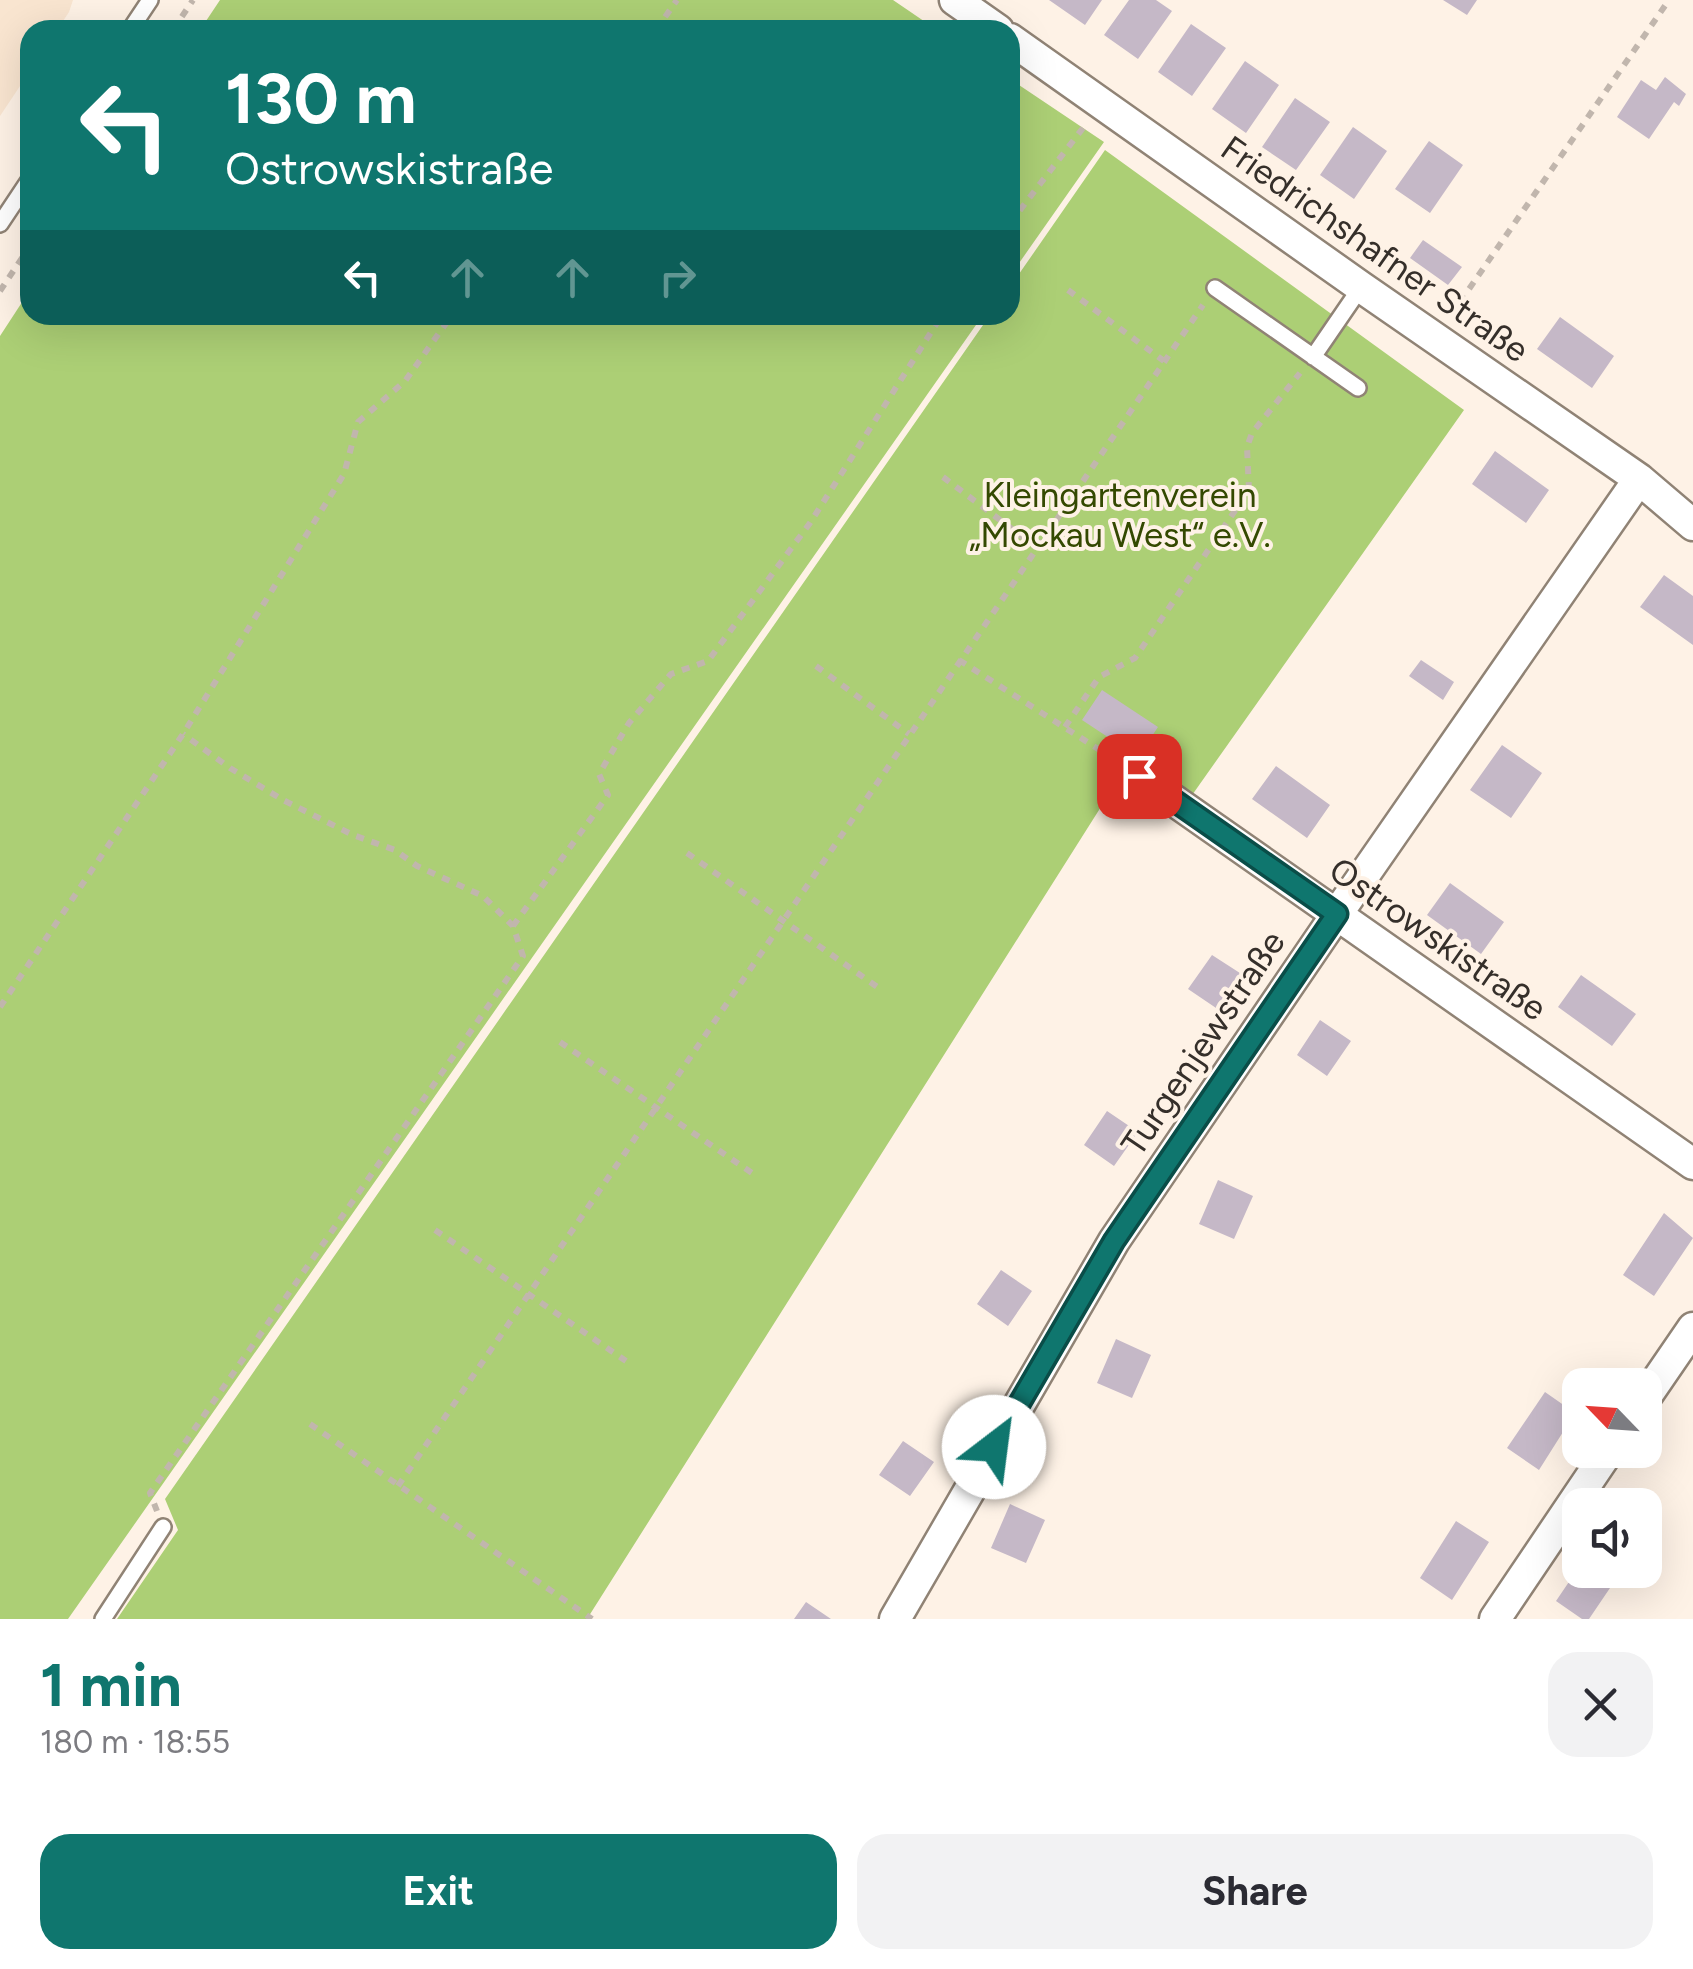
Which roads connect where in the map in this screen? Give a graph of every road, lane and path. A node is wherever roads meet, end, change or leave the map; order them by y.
1 (955, 0) edge
2 (1670, 0) edge
3 (984, 20) edge
4 (1020, 46) edge
5 (1102, 103) junction
6 (20, 194) edge
7 (1020, 209) edge
8 (0, 224) edge
9 (20, 261) edge
10 (1361, 287) junction
11 (1215, 288) joint
12 (1068, 290) dead end
13 (0, 291) edge
14 (445, 325) edge
15 (936, 325) edge
16 (1436, 337) junction
17 (1313, 357) junction
18 (1164, 360) junction
19 (1358, 388) dead end
20 (943, 478) dead end
21 (1639, 480) junction
22 (1693, 525) edge
23 (1036, 547) junction
24 (959, 660) junction
25 (816, 666) dead end
26 (1065, 727) junction
27 (183, 734) junction
28 (908, 734) junction
29 (1139, 776) joint
30 (687, 853) dead end
31 (1337, 914) junction
32 (782, 920) junction
33 (513, 926) junction
34 (882, 992) dead end
35 (0, 1007) edge
36 (560, 1042) dead end
37 (656, 1107) junction
38 (1693, 1164) edge
39 (755, 1175) dead end
40 (435, 1230) dead end
41 (528, 1294) junction
42 (1693, 1328) edge
43 (626, 1361) dead end
44 (1662, 1373) edge
45 (310, 1424) dead end
46 (1597, 1468) edge
47 (398, 1486) junction
48 (163, 1528) joint
49 (103, 1619) edge
50 (592, 1619) edge
51 (894, 1619) edge
52 (1494, 1619) edge

1 - 3 street
2 - 16 path
4 - 5 street, Friedrichshafner Straße
5 - 7 path
5 - 10 street, Friedrichshafner Straße
6 - 8 lane
9 - 13 path
10 - 16 street, Friedrichshafner Straße
10 - 17 lane
11 - 17 lane
11 - 18 path
12 - 18 path
14 - 27 path
15 - 33 path
16 - 21 street, Friedrichshafner Straße
17 - 19 lane
17 - 26 path
18 - 23 path
20 - 23 path
21 - 22 street, Friedrichshafner Straße
21 - 31 street, Turgenjewstraße
23 - 24 path
24 - 26 path
24 - 28 path
25 - 28 path
26 - 29 path
27 - 33 path
27 - 35 path
28 - 32 path
29 - 31 street, Ostrowskistraße
30 - 32 path
31 - 38 street, Ostrowskistraße
31 - 51 street, Turgenjewstraße
32 - 34 path
32 - 37 path
33 - 48 path
36 - 37 path
37 - 39 path
37 - 41 path
40 - 41 path
41 - 43 path
41 - 47 path
42 - 44 street
45 - 47 path
46 - 52 street
47 - 50 path
48 - 49 lane

